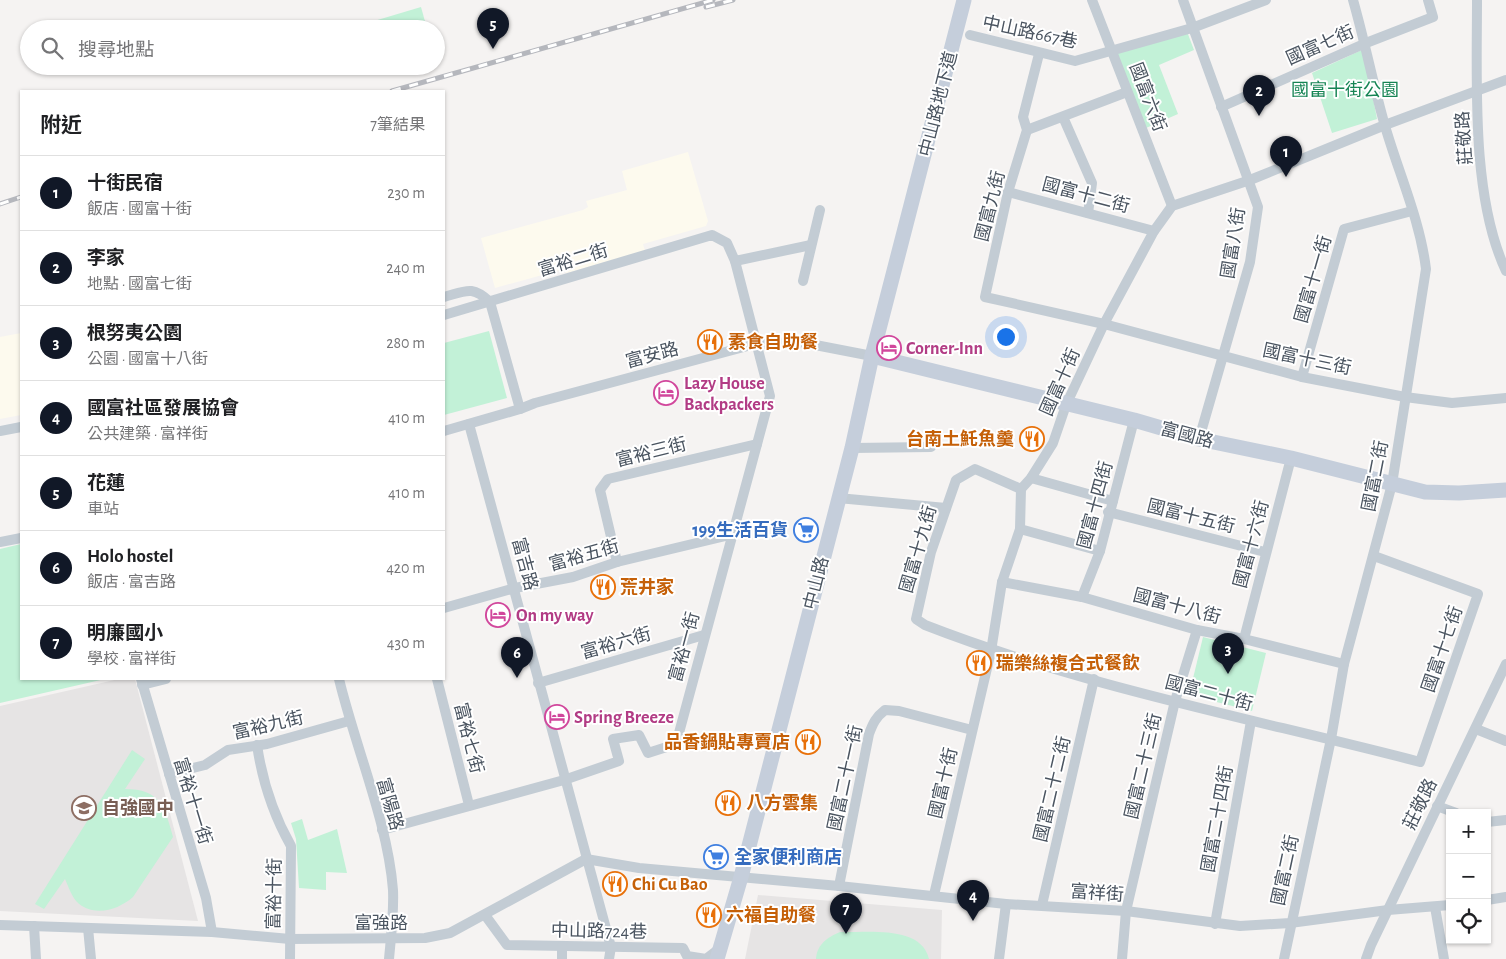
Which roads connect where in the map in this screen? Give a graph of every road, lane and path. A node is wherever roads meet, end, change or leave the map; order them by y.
1 (964, 0) edge
2 (1092, 0) edge
3 (1184, 0) edge
4 (1266, 0) edge
5 (1352, 0) edge
6 (1428, 0) edge
7 (1477, 0) edge
8 (1192, 28) junction
9 (970, 35) dead end
10 (1366, 43) junction
11 (1113, 51) junction
12 (1039, 54) junction
13 (1506, 80) edge
14 (1128, 92) junction
15 (1477, 92) junction
16 (1221, 107) junction
17 (1063, 116) junction
18 (1385, 125) junction
19 (1027, 130) junction
20 (1250, 180) junction
21 (1008, 192) junction
22 (1172, 206) junction
23 (911, 207) joint
24 (820, 210) dead end
25 (1412, 211) junction
26 (1088, 212) junction
27 (1154, 231) junction
28 (712, 235) joint
29 (811, 245) junction
30 (735, 261) junction
31 (1506, 271) edge
32 (802, 281) dead end
33 (987, 290) joint
34 (445, 297) edge
35 (490, 302) junction
36 (445, 315) edge
37 (1104, 324) junction
38 (756, 344) junction
39 (872, 356) junction
40 (1223, 357) junction
41 (1302, 377) junction
42 (1405, 397) junction
43 (1506, 398) edge
44 (1066, 405) junction
45 (520, 410) junction
46 (1134, 420) junction
47 (469, 424) junction
48 (20, 427) edge
49 (0, 431) edge
50 (445, 431) edge
51 (1199, 439) junction
52 (757, 444) junction
53 (931, 447) dead end
54 (852, 448) junction
55 (1291, 458) junction
56 (1032, 478) junction
57 (1392, 484) junction
58 (1021, 489) junction
59 (1506, 490) edge
60 (838, 498) junction
61 (1113, 501) junction
62 (946, 508) junction
63 (1108, 512) junction
64 (1020, 529) junction
65 (734, 534) junction
66 (20, 538) edge
67 (0, 542) edge
68 (1100, 552) junction
69 (1265, 552) junction
70 (1374, 556) junction
71 (617, 562) junction
72 (1002, 582) junction
73 (515, 588) junction
74 (1082, 597) junction
75 (445, 608) edge
76 (1197, 630) junction
77 (704, 635) junction
78 (1244, 639) junction
79 (991, 651) junction
80 (1344, 664) junction
81 (1506, 664) edge
82 (1094, 679) junction
83 (158, 680) edge
84 (339, 680) edge
85 (437, 680) edge
86 (141, 682) edge
87 (538, 683) junction
88 (1175, 701) junction
89 (349, 721) junction
90 (1251, 721) junction
91 (1476, 729) junction
92 (972, 730) junction
93 (1331, 739) junction
94 (1506, 742) edge
95 (257, 745) junction
96 (1420, 762) joint
97 (169, 774) junction
98 (564, 780) junction
99 (469, 804) junction
100 (1437, 806) junction
101 (1446, 809) edge
102 (1506, 820) edge
103 (1491, 822) edge
104 (382, 830) junction
105 (586, 859) junction
106 (741, 877) junction
107 (839, 886) junction
108 (934, 896) junction
109 (1506, 897) edge
110 (1491, 899) edge
111 (1006, 904) junction
112 (1042, 906) junction
113 (1446, 906) edge
114 (1435, 907) junction
115 (1388, 910) junction
116 (1126, 911) junction
117 (485, 915) junction
118 (1290, 923) junction
119 (1215, 924) junction
120 (0, 925) edge
121 (34, 926) junction
122 (88, 928) junction
123 (212, 932) junction
124 (290, 939) junction
125 (391, 940) junction
126 (562, 946) junction
127 (611, 947) junction
128 (718, 954) edge
129 (36, 959) edge
130 (91, 959) edge
131 (290, 959) edge
132 (389, 959) edge
133 (562, 959) edge
134 (609, 959) edge
135 (999, 959) edge
136 (1122, 959) edge
137 (1284, 959) edge
138 (1366, 959) edge
139 (1444, 959) edge

1 - 23 street, 中山路地下道
2 - 11 street, 國富六街
3 - 8 street, 國富八街
4 - 8 street, 中山路667巷
5 - 10 street, 國富二街
6 - 10 street, 國富七街
7 - 15 street, 莊敬路
8 - 11 street, 中山路667巷
8 - 16 street, 國富八街
9 - 12 street, 中山路667巷
10 - 16 street, 國富七街
10 - 18 street, 國富二街
11 - 12 street, 中山路667巷
11 - 14 street, 國富六街
12 - 19 street, 國富九街
13 - 15 street
14 - 17 street
14 - 22 street, 國富六街
15 - 18 street
15 - 31 street, 莊敬路
16 - 20 street, 國富八街
17 - 19 street
17 - 26 street
18 - 20 street
18 - 25 street, 國富二街
19 - 21 street, 國富九街
20 - 22 street
20 - 40 street, 國富八街
21 - 26 street, 國富十二街
21 - 33 street, 國富九街
22 - 27 street, 國富十街
23 - 39 street, 中山路
24 - 29 street
25 - 41 street, 國富十一街
25 - 42 street, 國富二街
26 - 27 street, 國富十二街
27 - 37 street, 國富十街
28 - 30 street, 富裕一街
28 - 35 street, 富裕二街
29 - 30 street
29 - 32 street
30 - 38 street, 富裕一街
33 - 37 street, 國富十三街
34 - 35 street
35 - 36 street, 富裕二街
35 - 45 street
37 - 40 street, 國富十三街
37 - 44 street, 國富十街
38 - 39 street, 富安路
38 - 45 street, 富安路
38 - 52 street, 富裕一街
39 - 44 street, 富國路
39 - 54 street, 中山路
40 - 41 street, 國富十三街
40 - 51 street, 國富八街
41 - 42 street, 國富十三街
42 - 43 street, 國富十三街
42 - 57 street, 國富二街
44 - 46 street, 富國路
44 - 56 street, 國富十街
45 - 47 street, 富安路
46 - 51 street, 富國路
46 - 61 street, 國富十四街
47 - 50 street, 富安路
47 - 73 street, 富吉路
48 - 49 street
51 - 55 street, 富國路
52 - 65 street, 富裕一街
52 - 71 street, 富裕三街
53 - 54 street
54 - 60 street, 中山路
55 - 57 street, 富國路
55 - 69 street, 國富十六街
56 - 58 street, 國富十街
56 - 61 street
57 - 59 street, 富國路
57 - 70 street, 國富二街
58 - 62 street, 國富十九街
58 - 64 street, 國富十街
60 - 62 street
60 - 106 street, 中山路
61 - 63 street, 國富十四街
62 - 79 street, 國富十九街
63 - 68 street, 國富十四街
63 - 69 street, 國富十五街
64 - 68 street
64 - 72 street, 國富十街
65 - 71 street, 富裕五街
65 - 77 street, 富裕一街
66 - 67 street
68 - 74 street, 國富十四街
69 - 78 street, 國富十六街
70 - 80 street, 國富二街
70 - 96 street, 國富十七街
71 - 73 street, 富裕五街
72 - 74 street, 國富十八街
72 - 79 street, 國富十街
73 - 75 street, 富裕五街
73 - 87 street, 富吉路
74 - 76 street, 國富十八街
76 - 78 street, 國富十八街
76 - 88 street, 國富二十三街
77 - 87 street, 富裕六街
77 - 98 street, 富裕一街
78 - 80 street, 國富十八街
79 - 82 street, 國富二十街
79 - 92 street, 國富十街
80 - 93 street, 國富二街
81 - 91 street, 莊敬路
82 - 88 street, 國富二十街
82 - 112 street, 國富二十二街
83 - 86 street
84 - 89 street, 富陽路
85 - 99 street, 富裕七街
86 - 97 street, 富裕十一街
87 - 98 street, 富吉路
88 - 90 street, 國富二十街
88 - 116 street, 國富二十三街
89 - 95 street, 富裕九街
89 - 104 street, 富陽路
90 - 93 street, 國富二十街
90 - 119 street, 國富二十四街
91 - 94 street
91 - 100 street, 莊敬路
92 - 107 street, 國富二十一街
92 - 108 street, 國富十街
93 - 96 street, 國富二十街
93 - 118 street, 國富二街
95 - 97 street, 富裕九街
95 - 124 street, 富裕十街
97 - 123 street, 富裕十一街
98 - 99 street, 富裕一街
98 - 105 street, 富吉路
99 - 104 street, 富裕一街
100 - 101 street
100 - 115 street, 莊敬路
102 - 103 street
104 - 125 street, 富陽路
105 - 106 street
105 - 117 street, 富強路
105 - 127 street, 富吉路
106 - 107 street, 富祥街
106 - 128 street, 中山路
107 - 108 street, 富祥街
108 - 111 street, 富祥街
109 - 110 street
111 - 112 street, 富祥街
111 - 135 street
112 - 116 street, 富祥街
113 - 114 street, 富祥街
114 - 115 street, 富祥街
114 - 139 street
115 - 118 street, 富祥街
115 - 138 street, 莊敬路
116 - 119 street, 富祥街
116 - 136 street, 國富二十三街
117 - 125 street, 富強路
117 - 126 street, 中山路724巷
118 - 119 street, 富祥街
118 - 137 street, 國富二街
120 - 121 street, 富強路
121 - 122 street, 富強路
121 - 129 street
122 - 123 street, 富強路
122 - 130 street
123 - 124 street, 富強路
124 - 125 street, 富強路
124 - 131 street, 富裕十街
125 - 132 street, 富陽路
126 - 127 street, 中山路724巷
126 - 133 street
127 - 128 street, 中山路724巷
127 - 134 street

